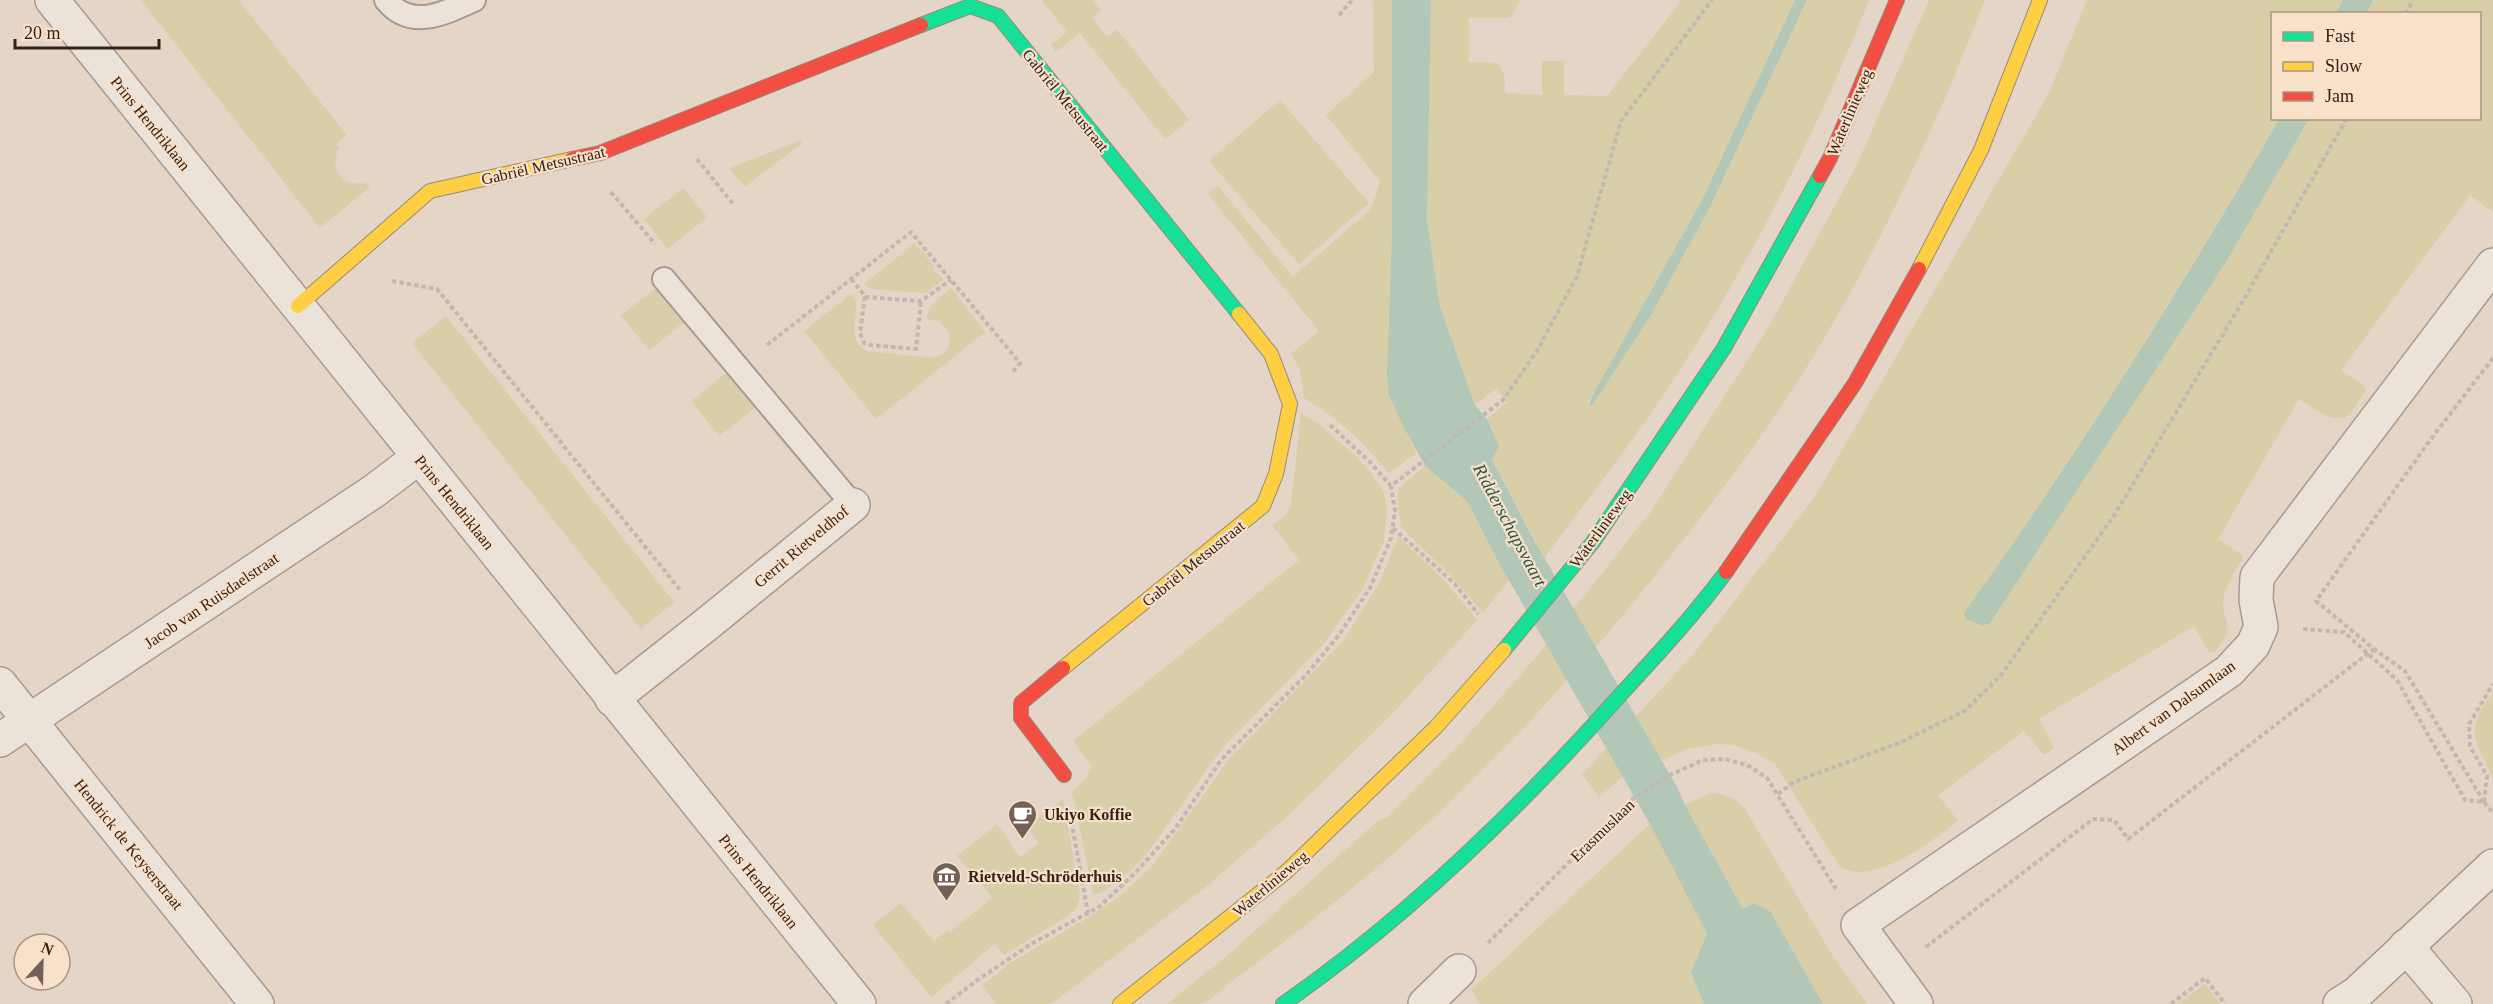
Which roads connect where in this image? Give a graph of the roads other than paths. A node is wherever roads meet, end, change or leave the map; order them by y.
1 (52, 0) edge
2 (386, 0) edge
3 (474, 0) edge
4 (1897, 0) edge
5 (2040, 0) edge
6 (2493, 265) edge
7 (664, 279) road end
8 (298, 306) junction
9 (419, 457) junction
10 (853, 505) joint
11 (0, 684) edge
12 (612, 699) junction
13 (29, 721) junction
14 (0, 740) edge
15 (1064, 775) road end
16 (2493, 866) edge
17 (2406, 946) junction
18 (1460, 972) road end
19 (257, 1004) edge
20 (859, 1004) edge
21 (1120, 1004) edge
22 (1283, 1004) edge
23 (1425, 1004) edge
24 (1916, 1004) edge
25 (2340, 1004) edge
26 (2455, 1004) edge

1 - 8 street, Prins Hendriklaan
2 - 3 lane
4 - 21 main road, Waterlinieweg
5 - 22 main road
6 - 24 street, Albert van Dalsumlaan
7 - 10 lane, Gerrit Rietveldhof
8 - 9 street, Prins Hendriklaan
8 - 15 main road, Gabriël Metsustraat
9 - 12 street, Prins Hendriklaan
9 - 13 street, Jacob van Ruisdaelstraat
10 - 12 street, Gerrit Rietveldhof
11 - 13 street, Hendrick de Keyserstraat
12 - 20 street, Prins Hendriklaan
13 - 14 street, Jacob van Ruisdaelstraat
13 - 19 street, Hendrick de Keyserstraat
16 - 17 street
17 - 25 street
17 - 26 street
18 - 23 street

